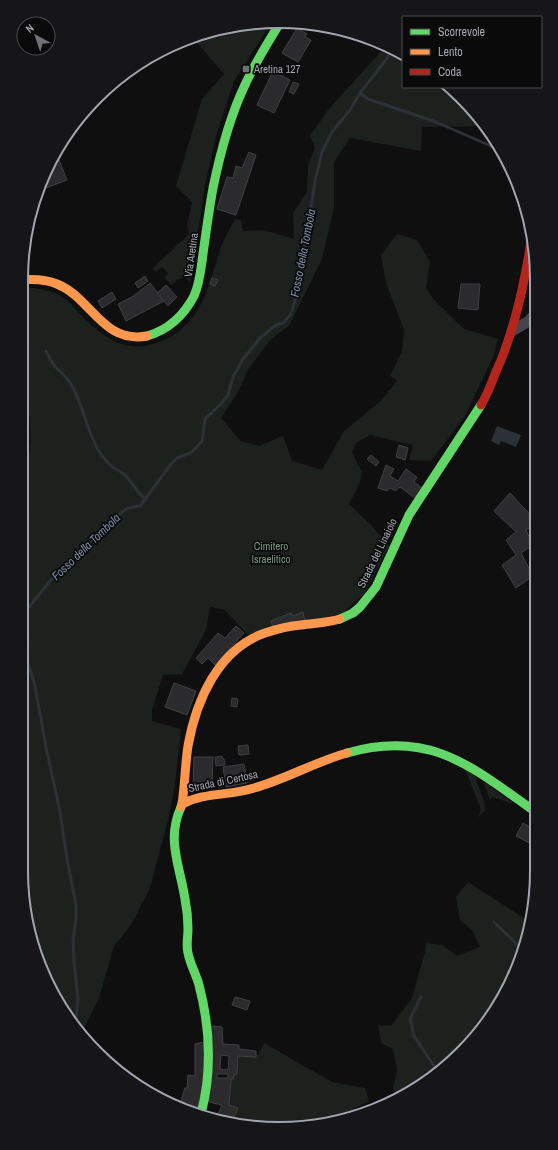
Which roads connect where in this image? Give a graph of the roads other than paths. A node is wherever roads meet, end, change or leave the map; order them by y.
1 (277, 28) edge
2 (529, 257) edge
3 (28, 279) edge
4 (530, 320) edge
5 (512, 331) junction
6 (182, 804) junction
7 (530, 808) edge
8 (202, 1110) edge

1 - 3 street, Via Aretina
2 - 5 street, Strada del Linaiolo
4 - 5 street
5 - 6 street, Strada del Linaiolo
6 - 7 street, Strada di Certosa
6 - 8 street, Strada di Certosa

